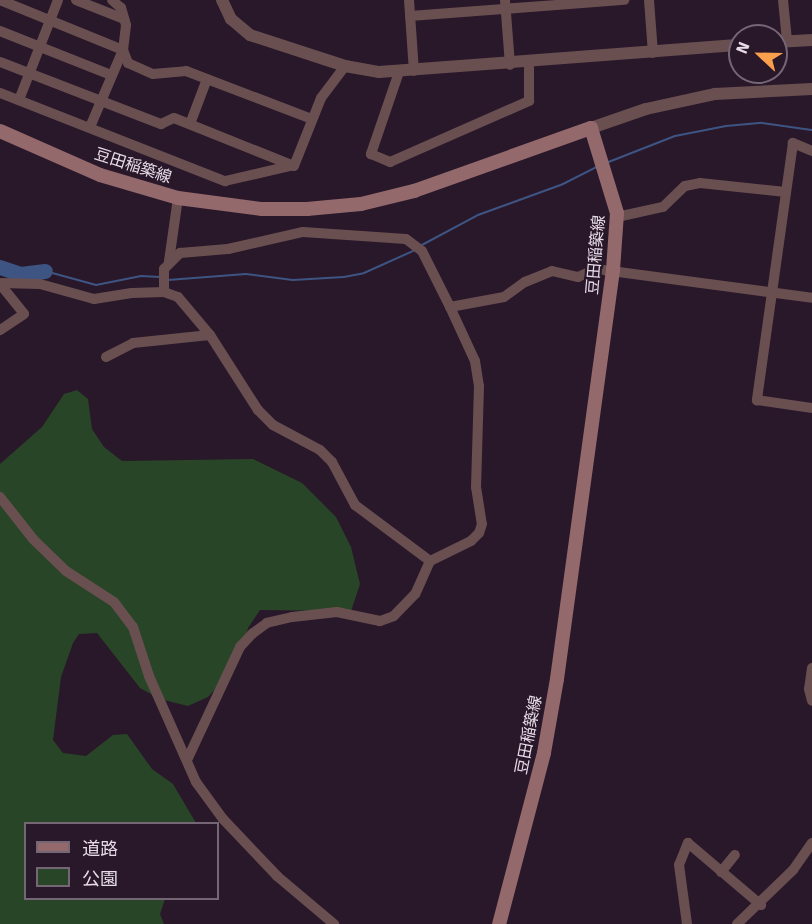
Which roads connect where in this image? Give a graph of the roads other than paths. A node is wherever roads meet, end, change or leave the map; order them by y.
1 (0, 0) edge
2 (58, 0) edge
3 (76, 0) edge
4 (112, 0) edge
5 (222, 0) edge
6 (409, 0) edge
7 (457, 0) edge
8 (624, 0) edge
9 (649, 0) edge
10 (783, 0) edge
11 (602, 1) edge
12 (554, 3) edge
13 (506, 5) edge
14 (458, 13) junction
15 (410, 16) junction
16 (124, 19) junction
17 (51, 20) junction
18 (782, 24) edge
19 (0, 32) edge
20 (812, 40) edge
21 (788, 42) edge
22 (728, 46) edge
23 (40, 47) junction
24 (123, 50) junction
25 (653, 53) junction
26 (0, 62) edge
27 (529, 63) junction
28 (510, 64) junction
29 (345, 66) junction
30 (414, 71) junction
31 (399, 72) junction
32 (29, 73) junction
33 (111, 75) junction
34 (207, 79) junction
35 (812, 89) edge
36 (0, 93) edge
37 (19, 100) junction
38 (100, 101) junction
39 (312, 119) junction
40 (190, 124) junction
41 (90, 127) junction
42 (591, 128) junction
43 (0, 131) edge
44 (812, 151) edge
45 (294, 166) junction
46 (786, 192) junction
47 (178, 198) junction
48 (617, 215) junction
49 (169, 261) junction
50 (613, 270) junction
51 (0, 283) edge
52 (164, 292) junction
53 (772, 292) junction
54 (812, 298) edge
55 (450, 307) junction
56 (0, 330) edge
57 (210, 335) junction
58 (106, 357) dead end
59 (812, 408) edge
60 (0, 497) edge
61 (430, 561) junction
62 (812, 668) edge
63 (812, 701) edge
64 (188, 758) junction
65 (812, 843) edge
66 (735, 855) dead end
67 (721, 872) junction
68 (761, 905) junction
69 (334, 924) edge
70 (499, 924) edge
71 (687, 924) edge
72 (737, 924) edge

1 - 17 street
2 - 17 street
3 - 16 street
4 - 16 street
5 - 29 street
6 - 15 street
7 - 14 street
8 - 11 street
9 - 25 street
10 - 18 street
11 - 12 street
12 - 13 street
13 - 14 street
13 - 28 street
14 - 15 street
15 - 30 street
16 - 24 street
17 - 23 street
17 - 24 street
19 - 23 street
20 - 21 street
22 - 25 street
23 - 32 street
23 - 33 street
24 - 33 street
24 - 34 street
25 - 27 street
26 - 32 street
27 - 28 street
27 - 31 street
28 - 30 street
29 - 31 street
29 - 39 street
30 - 31 street
32 - 37 street
32 - 38 street
33 - 38 street
34 - 39 street
34 - 40 street
35 - 42 street
36 - 37 street
37 - 41 street
38 - 40 street
38 - 41 street
39 - 45 street
40 - 45 street
41 - 45 street
42 - 47 main road, 豆田稲築線
42 - 48 main road, 豆田稲築線
43 - 47 main road, 豆田稲築線
44 - 46 street
46 - 48 street
46 - 53 street
47 - 49 street
48 - 50 main road, 豆田稲築線
49 - 52 street
49 - 55 street
50 - 53 street
50 - 55 street
50 - 70 main road, 豆田稲築線
51 - 52 street
51 - 56 street
52 - 57 street
53 - 54 street
53 - 59 street
55 - 61 street
57 - 58 street
57 - 61 street
60 - 64 street
61 - 64 street
62 - 63 street
64 - 69 street
65 - 68 street
66 - 67 street
67 - 68 street
67 - 71 street
68 - 72 street

